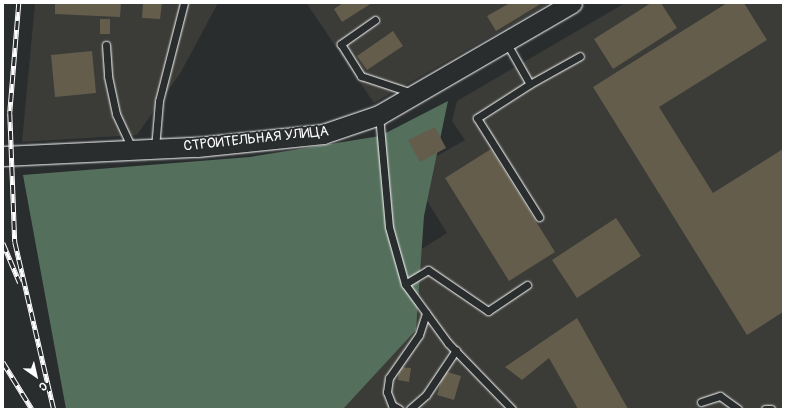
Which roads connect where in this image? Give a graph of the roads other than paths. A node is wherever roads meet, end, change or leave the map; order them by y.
1 (184, 3) edge
2 (572, 3) edge
3 (375, 20) dead end
4 (506, 42) junction
5 (106, 45) dead end
6 (580, 56) dead end
7 (530, 84) junction
8 (416, 94) junction
9 (379, 115) junction
10 (155, 149) junction
11 (134, 150) junction
12 (3, 156) edge
13 (539, 217) dead end
14 (405, 284) junction
15 (527, 285) dead end
16 (426, 313) junction
17 (456, 350) junction
18 (701, 402) dead end
19 (399, 409) edge
20 (410, 409) edge
21 (512, 409) edge
22 (738, 409) edge
23 (765, 409) edge
24 (771, 409) edge

1 - 10 lane
2 - 4 street, СТРОИТЕЛЬНАЯ УЛИЦА
3 - 8 lane
4 - 7 lane
4 - 8 street, СТРОИТЕЛЬНАЯ УЛИЦА
5 - 11 lane
6 - 7 lane
7 - 13 lane
8 - 9 street, СТРОИТЕЛЬНАЯ УЛИЦА
9 - 10 street, СТРОИТЕЛЬНАЯ УЛИЦА
9 - 14 lane
10 - 11 street, СТРОИТЕЛЬНАЯ УЛИЦА
11 - 12 street, СТРОИТЕЛЬНАЯ УЛИЦА
14 - 15 lane
14 - 16 lane
16 - 17 lane
16 - 19 lane
17 - 20 lane
17 - 21 lane
18 - 22 lane
23 - 24 lane

